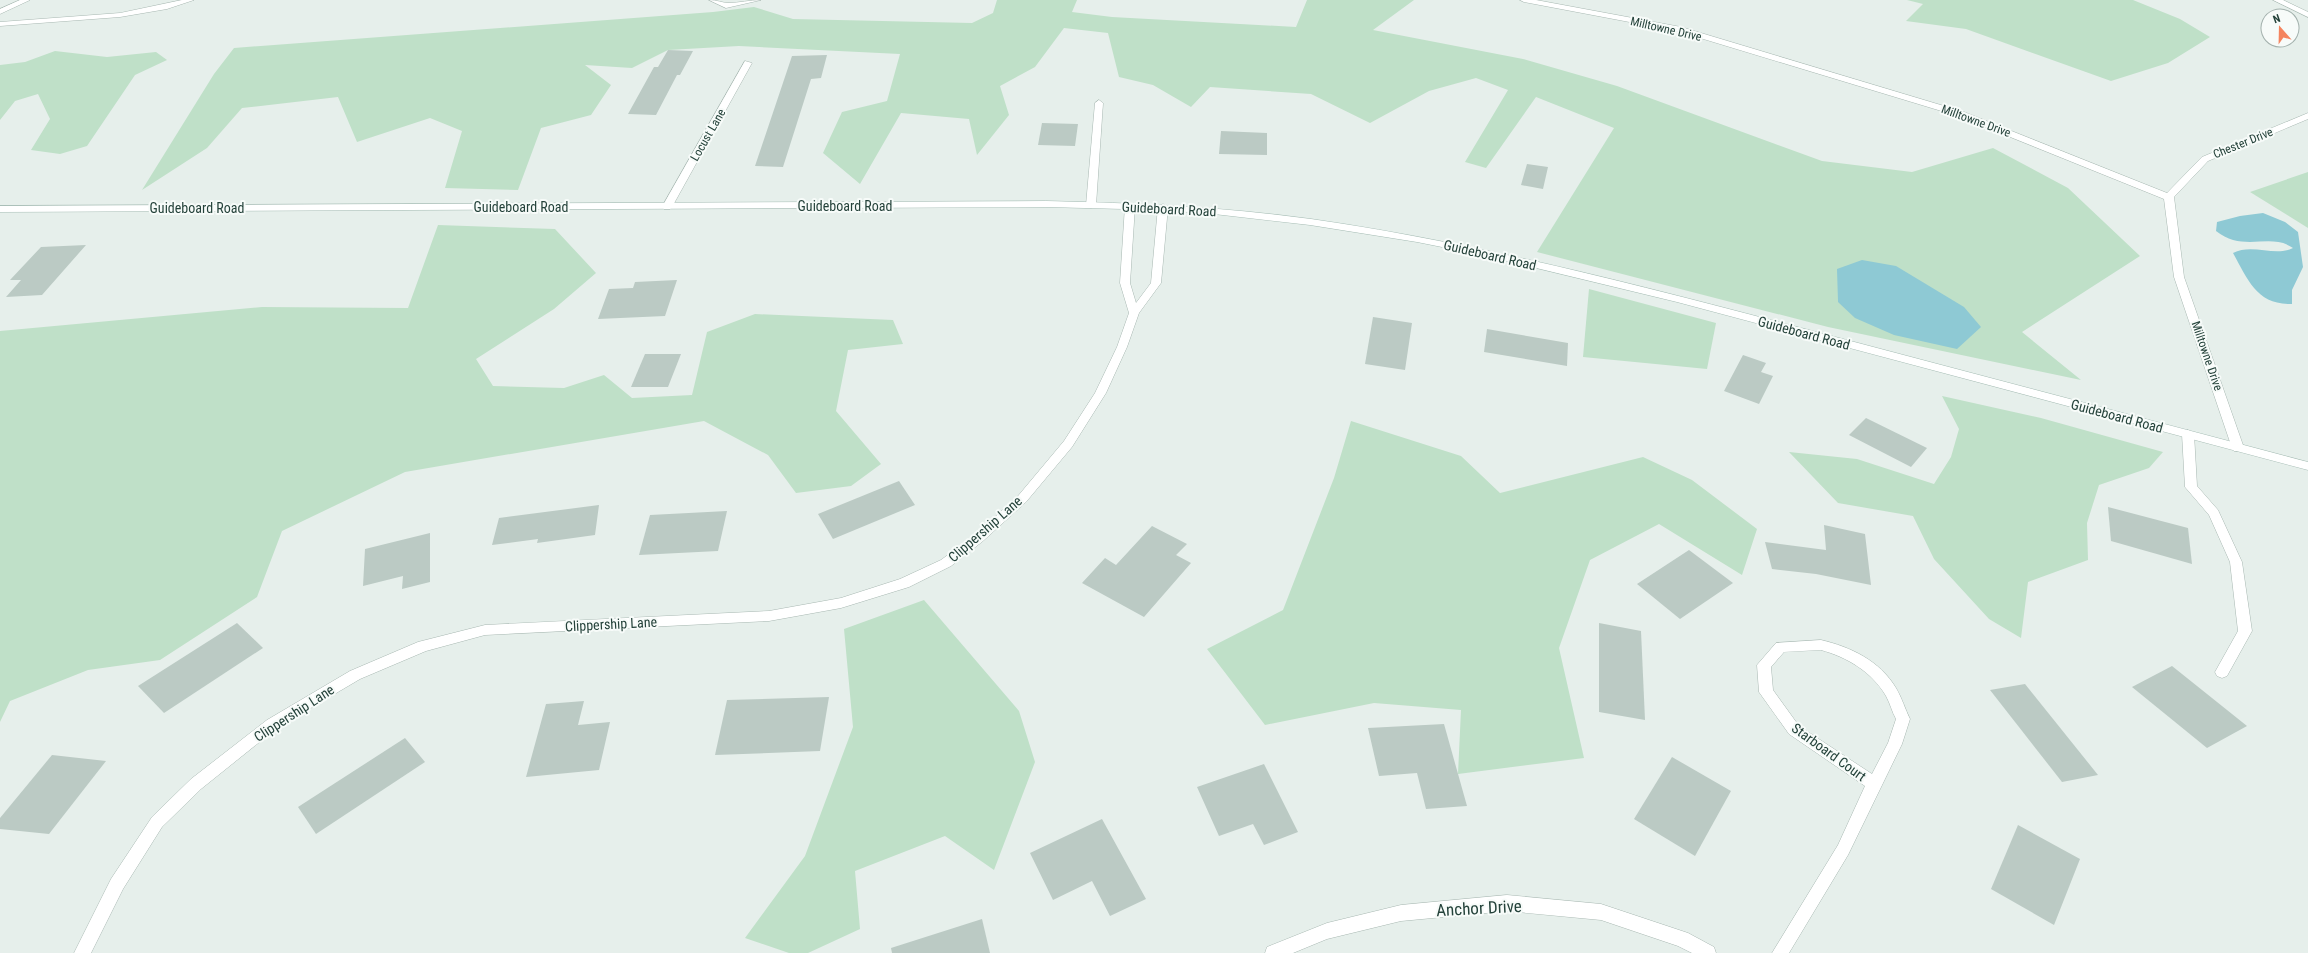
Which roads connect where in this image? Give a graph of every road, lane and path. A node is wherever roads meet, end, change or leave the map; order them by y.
1 (26, 0) edge
2 (190, 0) edge
3 (713, 0) edge
4 (757, 0) edge
5 (1524, 0) edge
6 (2277, 0) edge
7 (0, 12) edge
8 (2308, 15) edge
9 (0, 24) edge
10 (748, 63) dead end
11 (1099, 103) dead end
12 (2308, 116) edge
13 (2169, 197) junction
14 (1091, 205) junction
15 (1130, 206) junction
16 (667, 207) junction
17 (1163, 207) junction
18 (0, 208) edge
19 (1134, 313) junction
20 (2188, 434) junction
21 (2238, 448) junction
22 (2308, 466) edge
23 (2222, 672) dead end
24 (1874, 784) junction
25 (82, 953) edge
26 (1273, 953) edge
27 (1708, 953) edge
28 (1780, 953) edge

1 - 7 street
2 - 9 street
3 - 4 street
5 - 13 street, Milltowne Drive
6 - 8 street
10 - 16 street, Locust Lane
11 - 14 street
12 - 13 street, Chester Drive
13 - 21 street, Milltowne Drive
14 - 15 street, Guideboard Road
14 - 16 street, Guideboard Road
15 - 17 street, Guideboard Road
15 - 19 street
16 - 18 street, Guideboard Road
17 - 19 street, Clippership Lane
17 - 20 street, Guideboard Road
19 - 25 street, Clippership Lane
20 - 21 street, Guideboard Road
20 - 23 street
21 - 22 street, Guideboard Road
24 - 24 street, Starboard Court
24 - 28 street, Starboard Court
26 - 27 street, Anchor Drive

